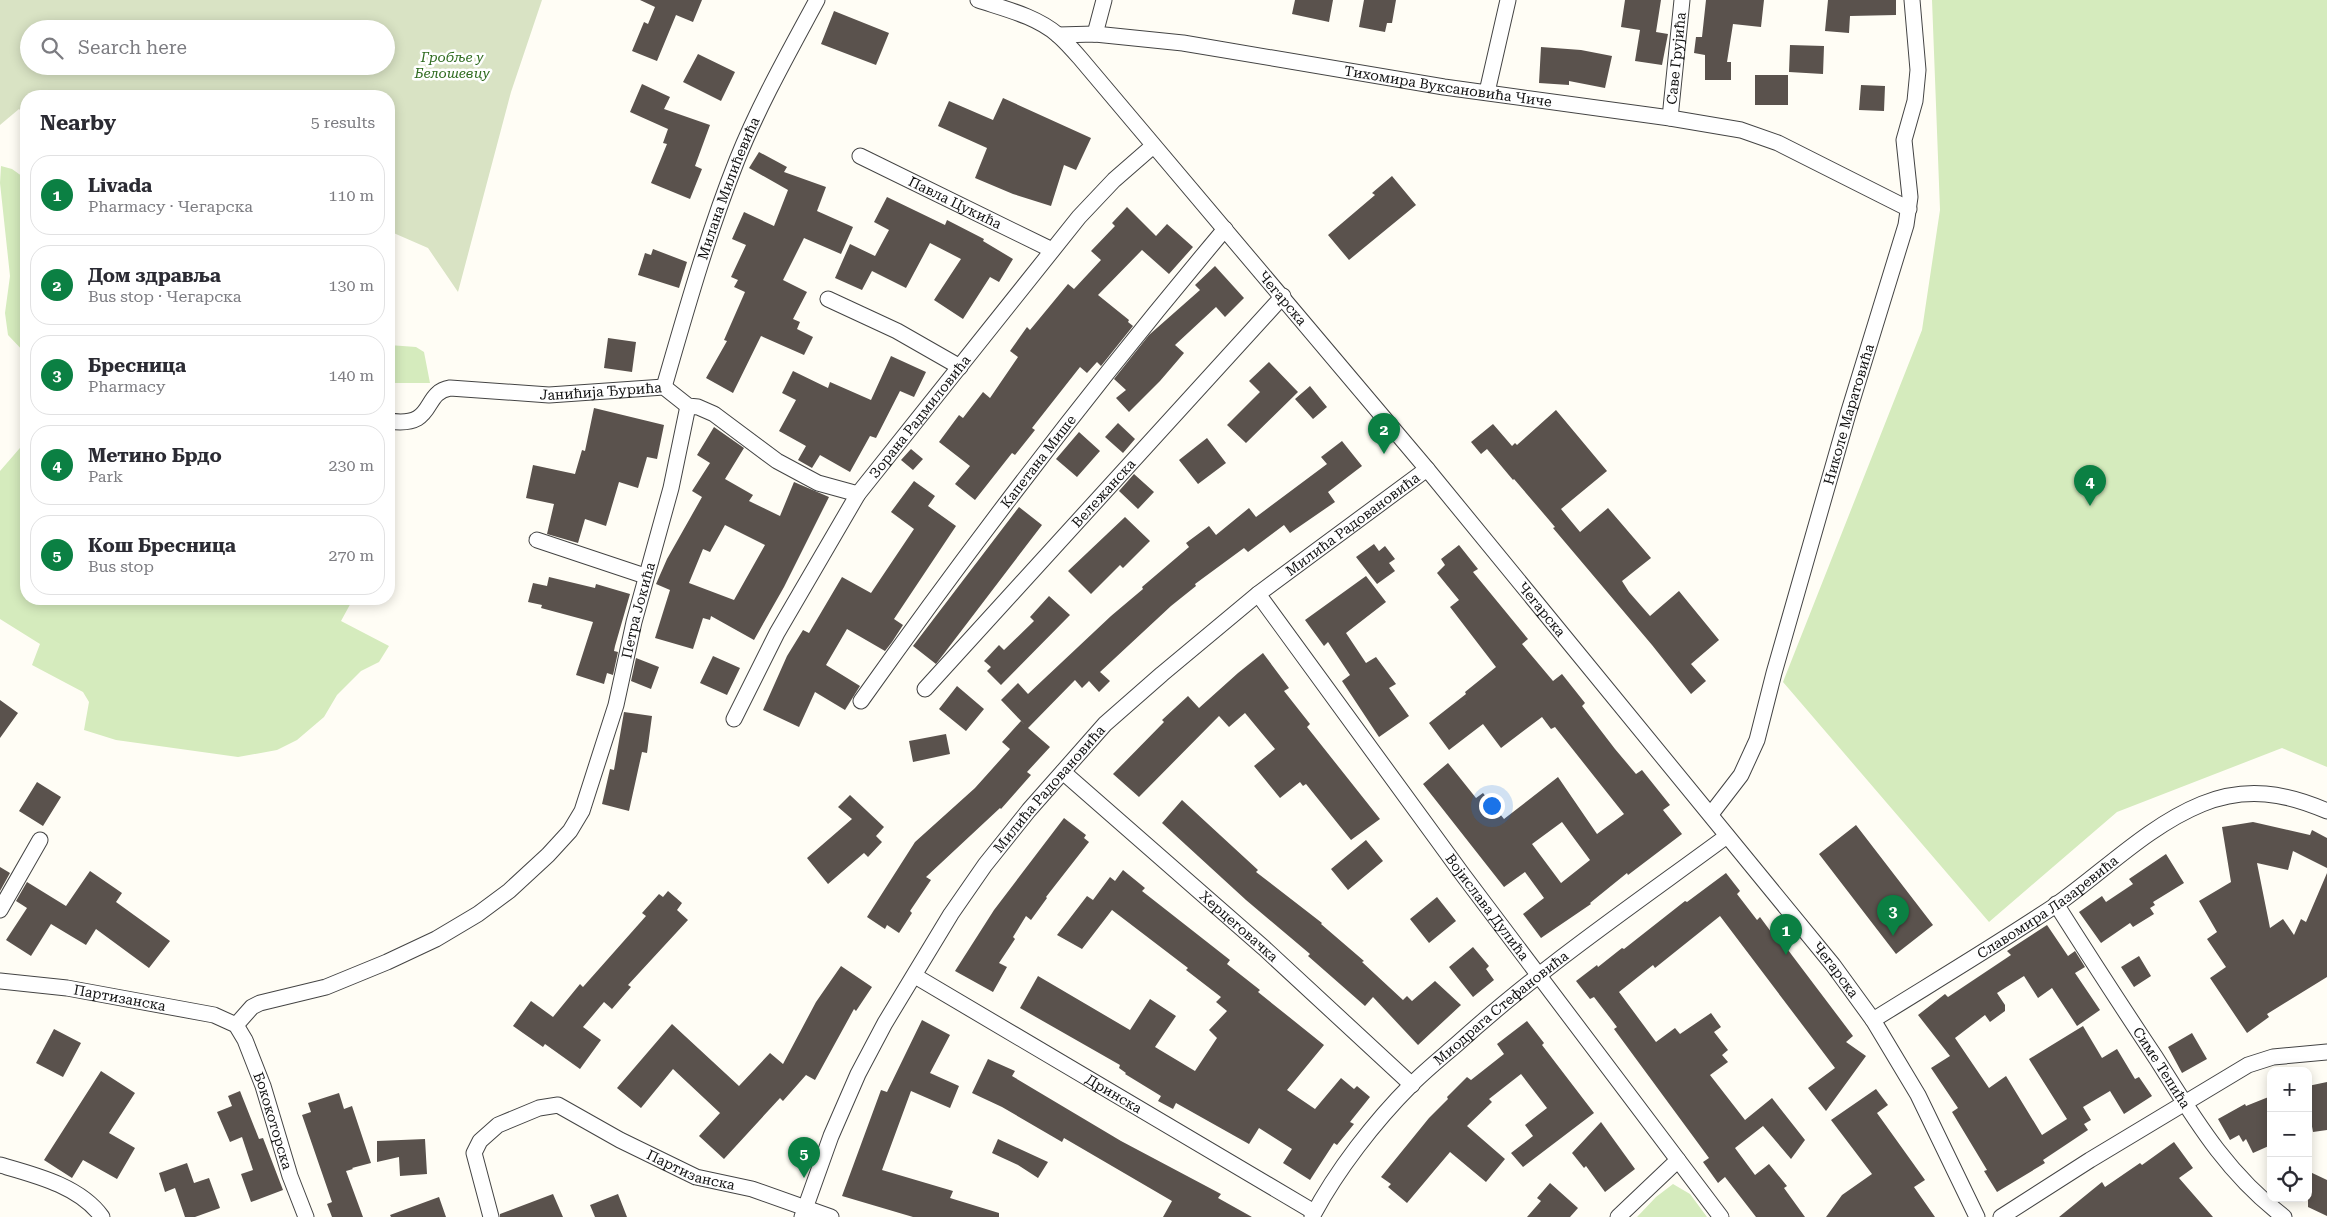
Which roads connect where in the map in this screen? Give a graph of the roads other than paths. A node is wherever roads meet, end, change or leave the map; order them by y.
1 (817, 0) edge
2 (978, 0) edge
3 (1104, 0) edge
4 (1508, 0) edge
5 (1682, 0) edge
6 (1912, 0) edge
7 (1095, 34) junction
8 (1058, 35) junction
9 (1487, 92) junction
10 (1670, 118) junction
11 (1153, 146) junction
12 (860, 156) dead end
13 (1909, 209) junction
14 (1225, 229) junction
15 (1052, 250) junction
16 (1283, 296) junction
17 (828, 299) dead end
18 (960, 367) junction
19 (664, 387) junction
20 (688, 406) junction
21 (395, 422) edge
22 (1427, 469) junction
23 (858, 494) junction
24 (537, 540) dead end
25 (645, 576) junction
26 (1258, 594) junction
27 (925, 689) dead end
28 (861, 701) dead end
29 (734, 719) dead end
30 (1063, 772) junction
31 (2327, 812) edge
32 (1711, 814) junction
33 (1727, 836) junction
34 (40, 840) dead end
35 (2056, 904) junction
36 (0, 910) edge
37 (1538, 975) junction
38 (914, 976) junction
39 (0, 982) edge
40 (1873, 1020) junction
41 (236, 1025) junction
42 (2327, 1052) edge
43 (1412, 1085) junction
44 (2184, 1102) junction
45 (1678, 1160) junction
46 (0, 1165) edge
47 (804, 1212) edge
48 (1313, 1214) edge
49 (102, 1217) edge
50 (306, 1217) edge
51 (491, 1217) edge
52 (832, 1217) edge
53 (1618, 1217) edge
54 (1721, 1217) edge
55 (1977, 1217) edge
56 (2001, 1217) edge
57 (2284, 1217) edge

1 - 19 street, Милана Милићевића
2 - 8 street
3 - 7 street
4 - 9 street
5 - 10 street, Саве Грујића
6 - 13 street, Николе Маратовића
7 - 8 street, Тихомира Вуксановића Чиче
7 - 9 street, Тихомира Вуксановића Чиче
8 - 11 street, Чегарска
9 - 10 street, Тихомира Вуксановића Чиче
10 - 13 street, Тихомира Вуксановића Чиче
11 - 14 street, Чегарска
11 - 15 street, Зорана Радмиловића
12 - 15 street, Павла Цукића
13 - 32 street, Николе Маратовића
14 - 16 street, Чегарска
14 - 28 street, Капетана Мише
15 - 18 street, Зорана Радмиловића
16 - 22 street, Чегарска
16 - 27 street, Вележанска
17 - 18 street
18 - 23 street, Зорана Радмиловића
19 - 20 street, Јанићија Ђурића
19 - 21 street, Јанићија Ђурића
20 - 23 street, Јанићија Ђурића
20 - 25 street, Петра Јокића
22 - 26 street, Милића Радовановића
22 - 32 street, Чегарска
23 - 29 street, Зорана Радмиловића
24 - 25 street
25 - 41 street, Петра Јокића
26 - 30 street, Милића Радовановића
26 - 37 street, Војислава Дулића
30 - 38 street, Милића Радовановића
30 - 43 street, Херцеговачка
31 - 35 street, Славомира Лазаревића
32 - 33 street, Чегарска
33 - 37 street, Миодрага Стефановића
33 - 40 street, Чегарска
34 - 36 street
35 - 40 street, Славомира Лазаревића
35 - 44 street, Симе Тепића
37 - 43 street, Миодрага Стефановића
37 - 45 street, Војислава Дулића
38 - 47 street, Милића Радовановића
38 - 48 street, Дринска
39 - 41 street, Партизанска
40 - 55 street, Чегарска
41 - 50 street, Бококоторска
42 - 44 street
43 - 48 street, Миодрага Стефановића
44 - 56 street
44 - 57 street, Симе Тепића
45 - 53 street
45 - 54 street, Војислава Дулића
46 - 49 street
47 - 51 street, Партизанска
47 - 52 street, Партизанска

